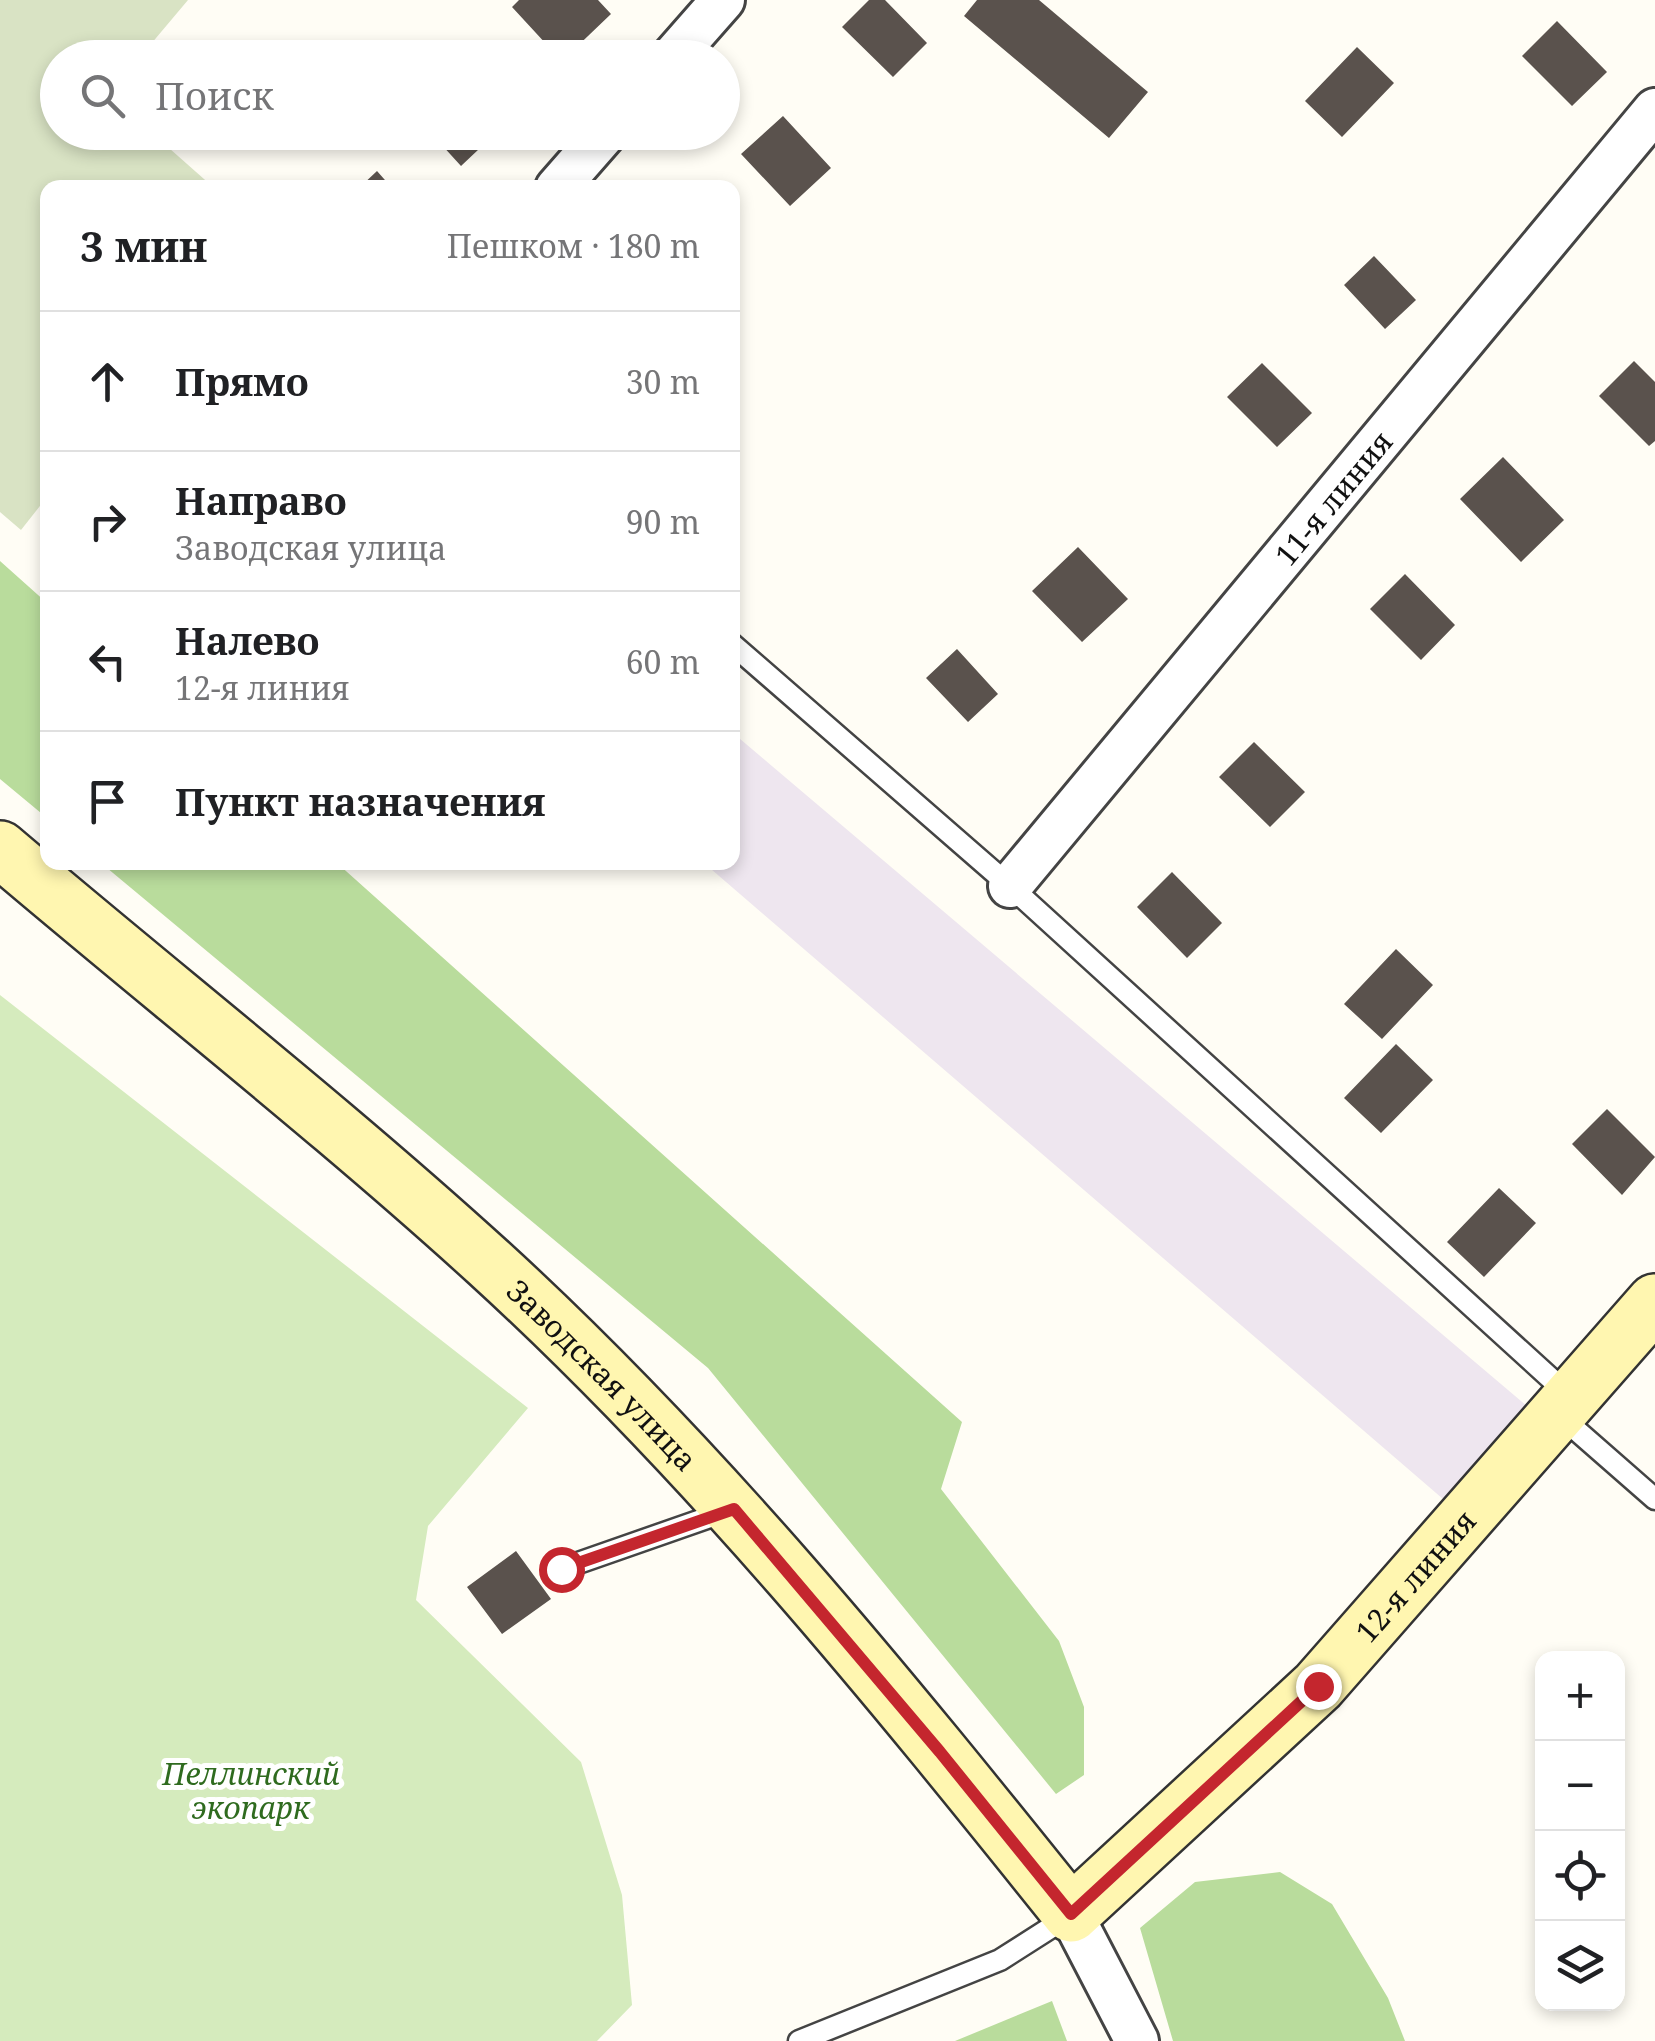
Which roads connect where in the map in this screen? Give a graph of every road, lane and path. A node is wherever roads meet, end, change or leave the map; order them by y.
1 (723, 0) edge
2 (688, 40) edge
3 (1655, 110) edge
4 (591, 150) edge
5 (565, 180) edge
6 (740, 651) edge
7 (0, 849) edge
8 (1010, 886) junction
9 (1655, 1302) edge
10 (1564, 1406) junction
11 (1655, 1499) edge
12 (734, 1509) junction
13 (561, 1569) dead end
14 (1071, 1914) junction
15 (837, 2033) edge
16 (799, 2041) edge
17 (1137, 2041) edge

1 - 2 street
3 - 8 street, 11-я линия
4 - 5 street
6 - 8 lane
7 - 12 street, Заводская улица
8 - 10 lane
9 - 10 street, 12-я линия
10 - 11 lane
10 - 14 street, 12-я линия
12 - 13 lane
12 - 14 street, Заводская улица
14 - 15 lane
14 - 17 street, Заводская улица
15 - 16 lane

